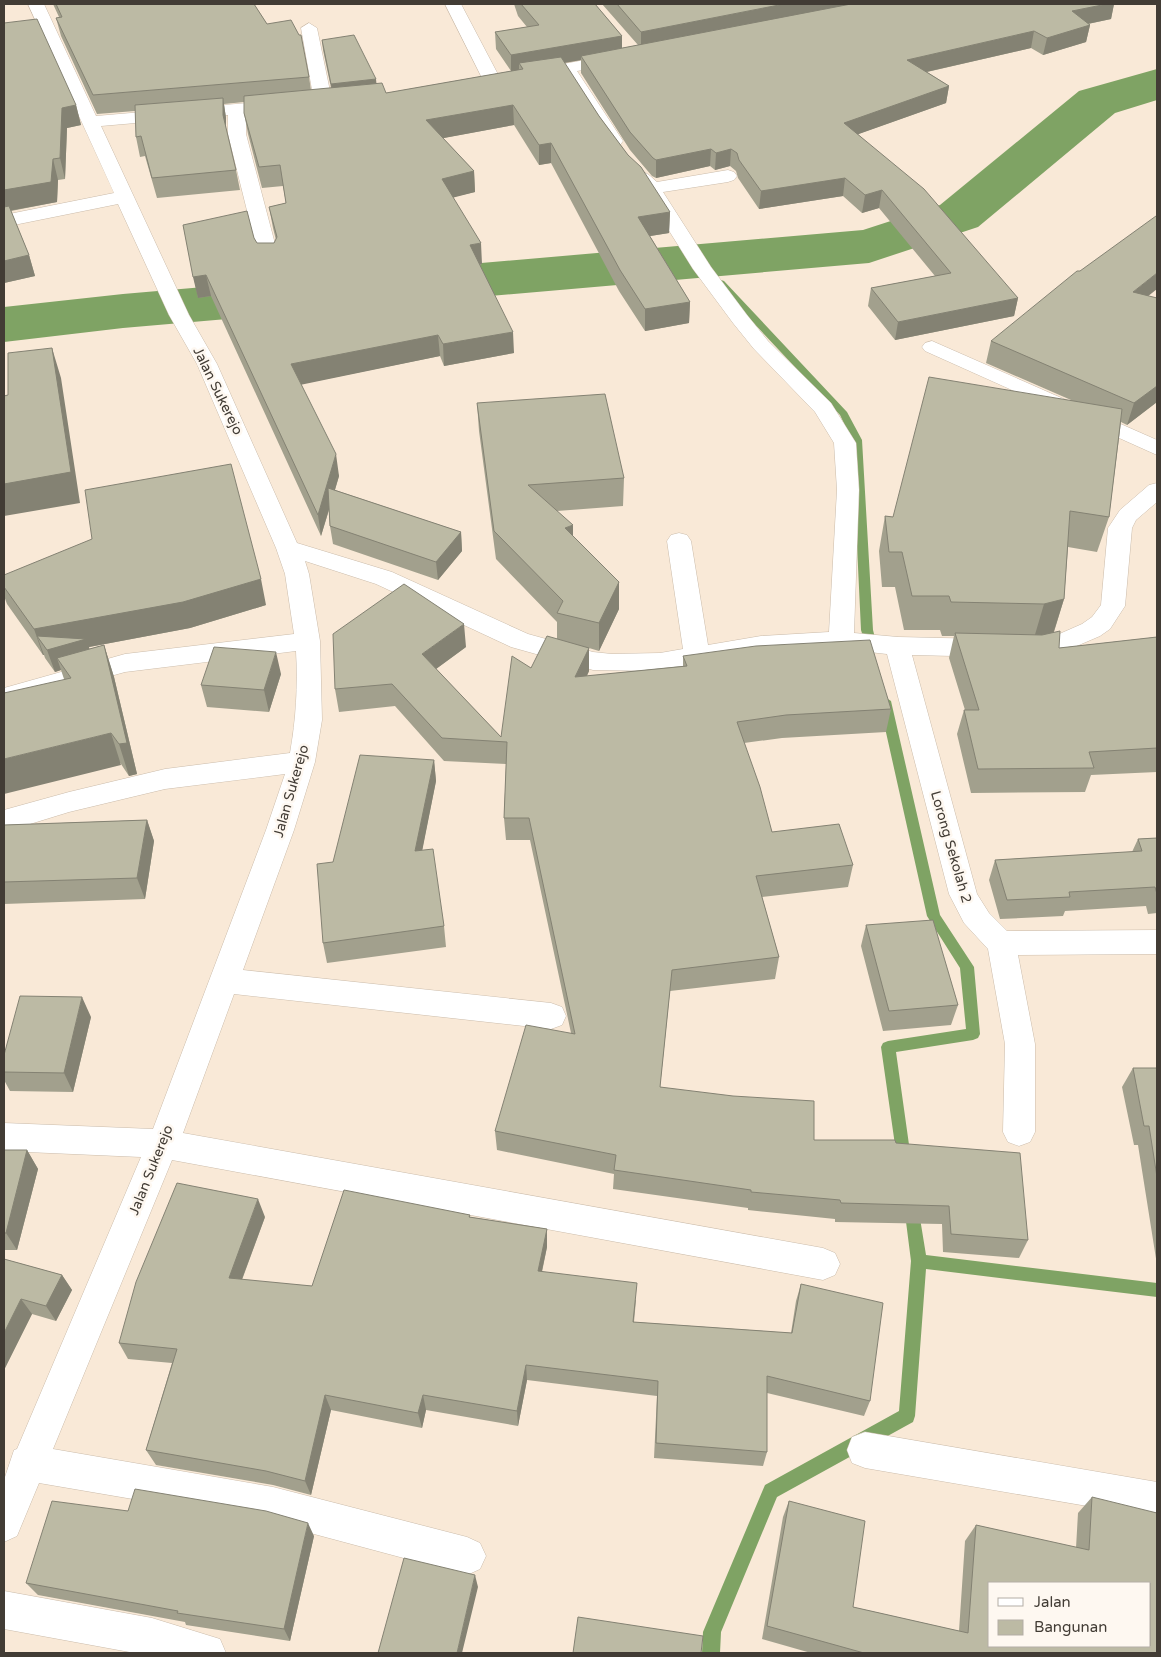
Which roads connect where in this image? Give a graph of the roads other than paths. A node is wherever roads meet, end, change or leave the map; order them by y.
1 (36, 4) edge
2 (453, 4) edge
3 (309, 28) dead end
4 (635, 55) edge
5 (567, 69) junction
6 (493, 82) junction
7 (475, 84) edge
8 (343, 99) edge
9 (323, 101) junction
10 (237, 110) junction
11 (91, 122) junction
12 (728, 176) dead end
13 (650, 186) junction
14 (124, 197) junction
15 (4, 221) edge
16 (269, 259) edge
17 (932, 347) dead end
18 (1157, 448) edge
19 (1156, 492) edge
20 (679, 541) dead end
21 (288, 548) junction
22 (846, 640) junction
23 (308, 641) junction
24 (893, 645) junction
25 (697, 656) junction
26 (4, 697) edge
27 (302, 762) junction
28 (4, 821) edge
29 (1157, 942) edge
30 (1001, 943) junction
31 (224, 980) junction
32 (551, 1016) dead end
33 (1019, 1132) dead end
34 (4, 1137) edge
35 (163, 1144) junction
36 (823, 1264) dead end
37 (865, 1450) dead end
38 (27, 1463) junction
39 (1157, 1500) edge
40 (4, 1524) edge
41 (467, 1556) dead end
42 (4, 1610) edge
43 (206, 1653) edge

1 - 11 street, Jalan Sukerejo
2 - 6 street
3 - 9 street
4 - 5 street
5 - 6 street
5 - 13 street
6 - 7 street
8 - 9 street
9 - 10 street
10 - 11 street
10 - 16 street
11 - 14 street, Jalan Sukerejo
12 - 13 street
13 - 22 street
14 - 15 street
14 - 21 street, Jalan Sukerejo
17 - 18 street
19 - 24 street
20 - 25 street
21 - 23 street, Jalan Sukerejo
21 - 25 street
22 - 24 street
22 - 25 street
23 - 26 street
23 - 27 street, Jalan Sukerejo
24 - 30 street, Lorong Sekolah 2
27 - 28 street
27 - 31 street, Jalan Sukerejo
29 - 30 street
30 - 33 street
31 - 32 street
31 - 35 street, Jalan Sukerejo
34 - 35 street
35 - 36 street
35 - 38 street, Jalan Sukerejo
37 - 39 street
38 - 40 street, Jalan Sukerejo
38 - 41 street
42 - 43 street

